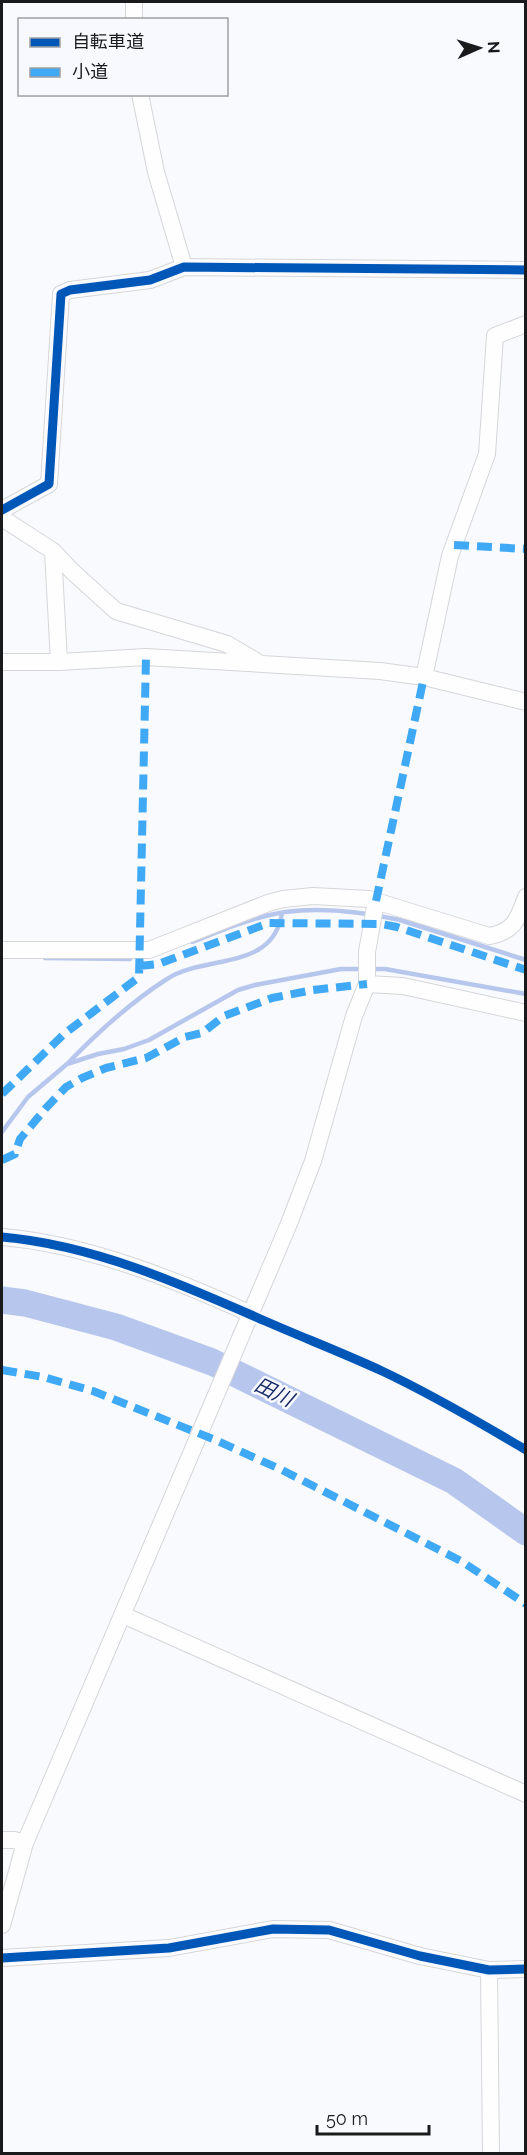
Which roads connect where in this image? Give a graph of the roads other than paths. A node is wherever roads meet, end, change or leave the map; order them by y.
1 (134, 2) edge
2 (135, 18) edge
3 (140, 96) edge
4 (184, 267) junction
5 (525, 270) edge
6 (525, 324) edge
7 (2, 510) edge
8 (2, 518) edge
9 (53, 550) junction
10 (2, 662) edge
11 (59, 662) junction
12 (259, 664) junction
13 (424, 677) junction
14 (525, 702) edge
15 (525, 897) edge
16 (374, 911) junction
17 (2, 950) edge
18 (367, 984) junction
19 (525, 1013) edge
20 (2, 1237) edge
21 (249, 1317) junction
22 (123, 1616) junction
23 (525, 1794) edge
24 (2, 1840) edge
25 (25, 1843) junction
26 (2, 1926) edge
27 (2, 1958) edge
28 (489, 1970) junction
29 (525, 1970) edge
30 (491, 2154) edge

1 - 2 street
3 - 4 street
4 - 5 street
4 - 7 street
6 - 13 street
8 - 9 street
9 - 11 street
9 - 12 street
10 - 11 street
11 - 12 street
12 - 13 street
13 - 14 street
15 - 16 street
16 - 17 street
16 - 18 street
18 - 19 street
18 - 21 street
20 - 21 street
21 - 22 street
22 - 23 street
22 - 25 street
24 - 25 street
25 - 26 street
27 - 28 street
28 - 29 street
28 - 30 street

